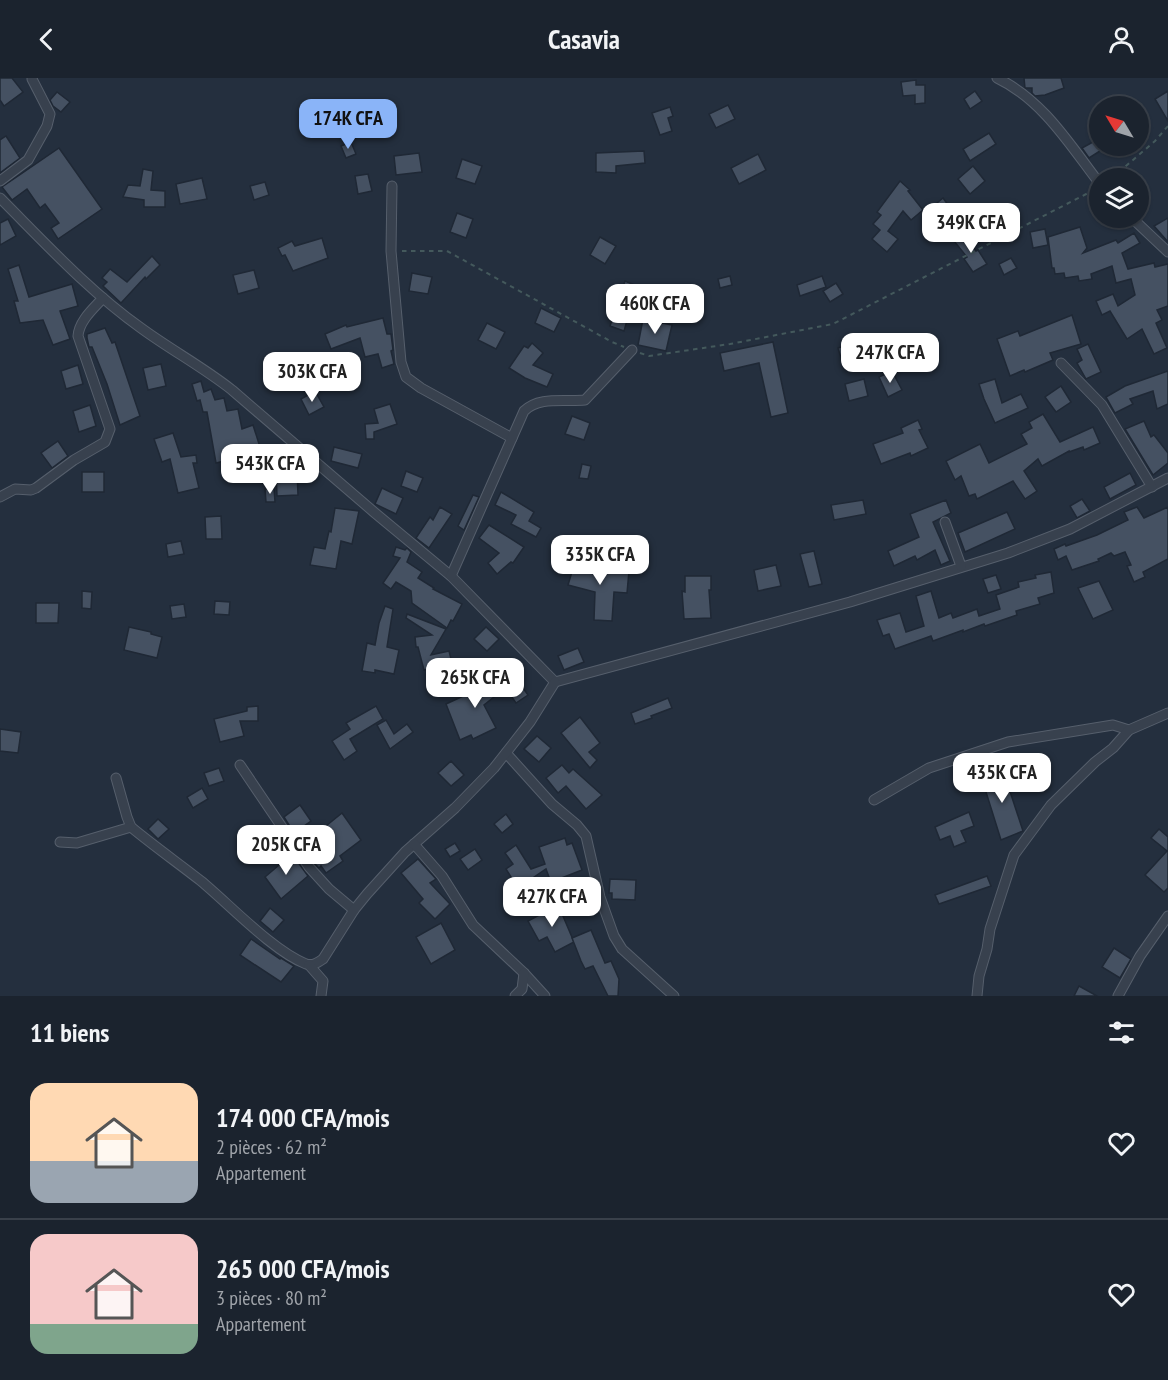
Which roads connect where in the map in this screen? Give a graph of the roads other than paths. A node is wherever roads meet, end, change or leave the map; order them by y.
1 (996, 78) edge
2 (32, 79) edge
3 (1089, 171) edge
4 (0, 181) edge
5 (392, 186) dead end
6 (0, 198) edge
7 (1143, 228) edge
8 (1168, 252) edge
9 (103, 298) junction
10 (632, 350) road end
11 (1061, 363) dead end
12 (512, 438) junction
13 (1168, 478) edge
14 (1152, 487) junction
15 (0, 497) edge
16 (945, 522) dead end
17 (961, 566) junction
18 (451, 576) junction
19 (555, 682) junction
20 (1168, 713) edge
21 (1129, 730) junction
22 (506, 753) junction
23 (240, 765) dead end
24 (116, 778) dead end
25 (874, 801) dead end
26 (131, 827) junction
27 (60, 842) dead end
28 (414, 844) junction
29 (354, 910) junction
30 (1168, 916) edge
31 (309, 965) junction
32 (524, 973) junction
33 (321, 996) edge
34 (515, 996) edge
35 (545, 996) edge
36 (674, 996) edge
37 (977, 996) edge
38 (1118, 996) edge

1 - 3 street
2 - 4 street
5 - 12 street
6 - 9 street
7 - 8 street
9 - 15 street
9 - 18 street
10 - 12 street
11 - 14 street
12 - 18 street
13 - 14 street
14 - 17 street
16 - 17 street
17 - 19 street
18 - 19 street
19 - 22 street
20 - 21 street
21 - 25 street
21 - 37 street
22 - 28 street
22 - 36 street
23 - 29 street
24 - 26 street
26 - 27 street
26 - 31 street
28 - 29 street
28 - 32 street
29 - 31 street
30 - 38 street
31 - 33 street
32 - 34 street
32 - 35 street

